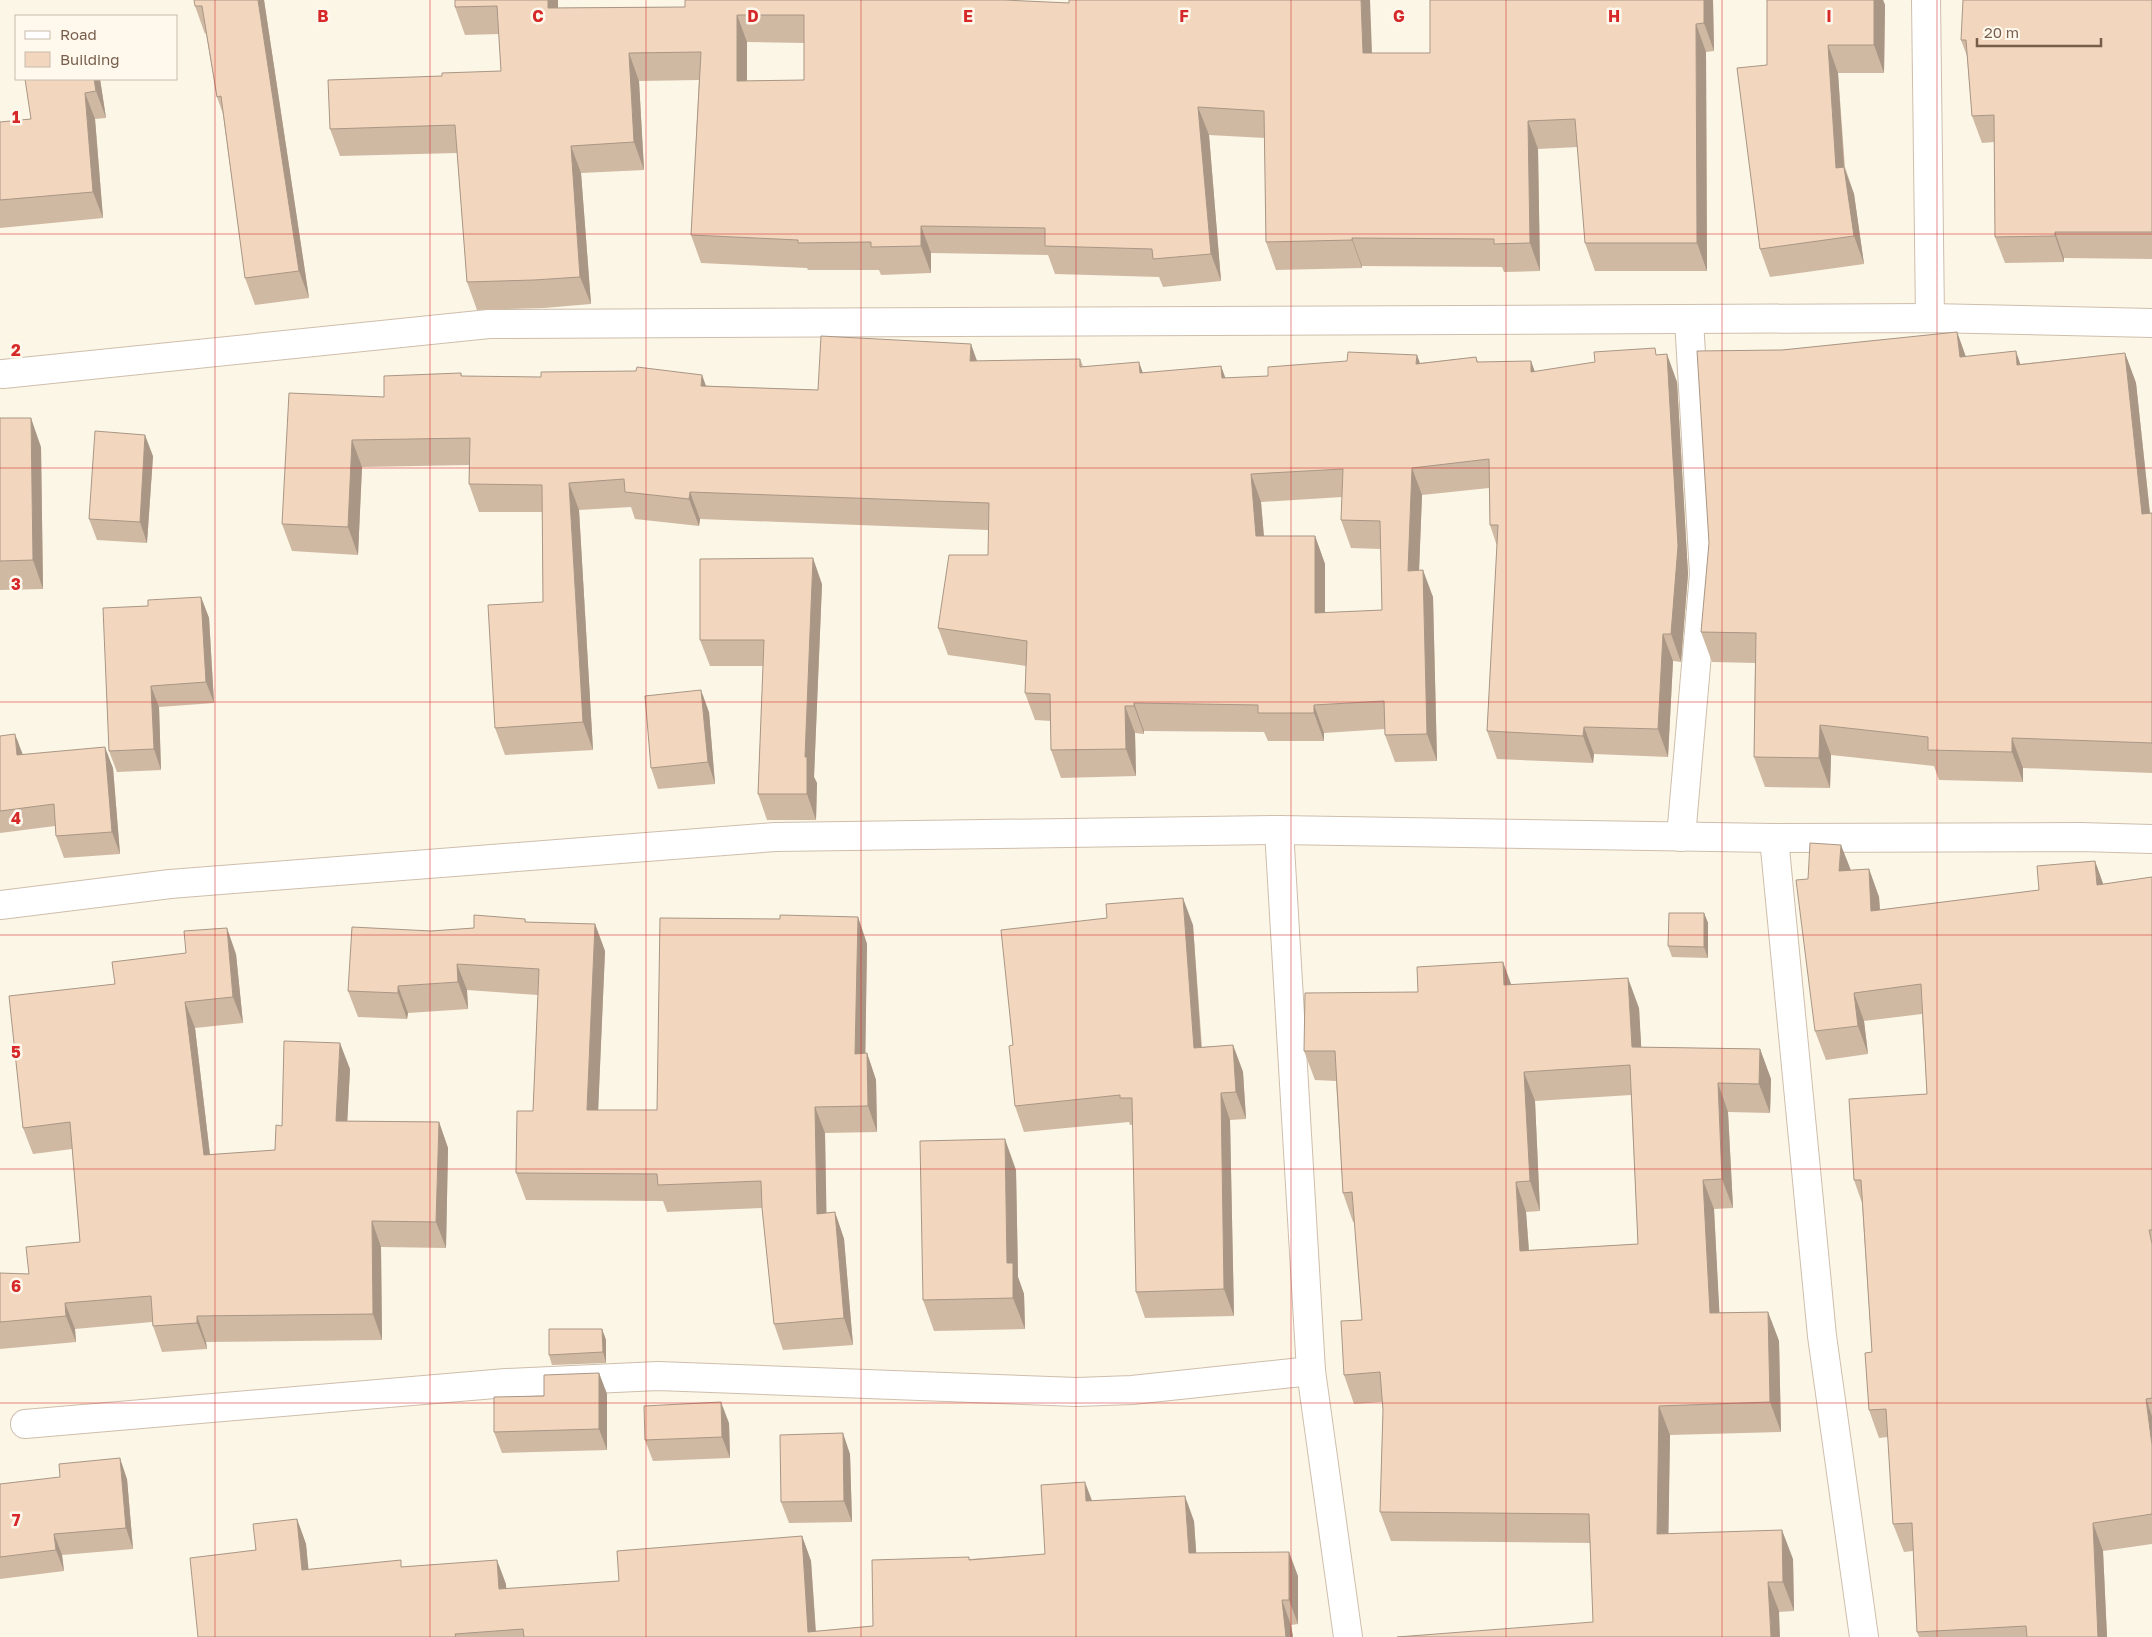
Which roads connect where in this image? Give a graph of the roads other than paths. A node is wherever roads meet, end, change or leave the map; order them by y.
1 (1926, 0) edge
2 (1930, 318) junction
3 (1689, 320) junction
4 (2152, 323) edge
5 (3, 374) dead end
6 (1279, 830) junction
7 (1681, 837) junction
8 (1774, 838) junction
9 (2152, 839) edge
10 (0, 905) edge
11 (1311, 1371) junction
12 (25, 1424) dead end
13 (1348, 1637) edge
14 (1864, 1637) edge

1 - 2 street
2 - 3 street
2 - 4 street
3 - 5 street
3 - 7 street
6 - 7 street
6 - 10 street
6 - 11 street
7 - 8 street
8 - 9 street
8 - 14 street
11 - 12 street
11 - 13 street

